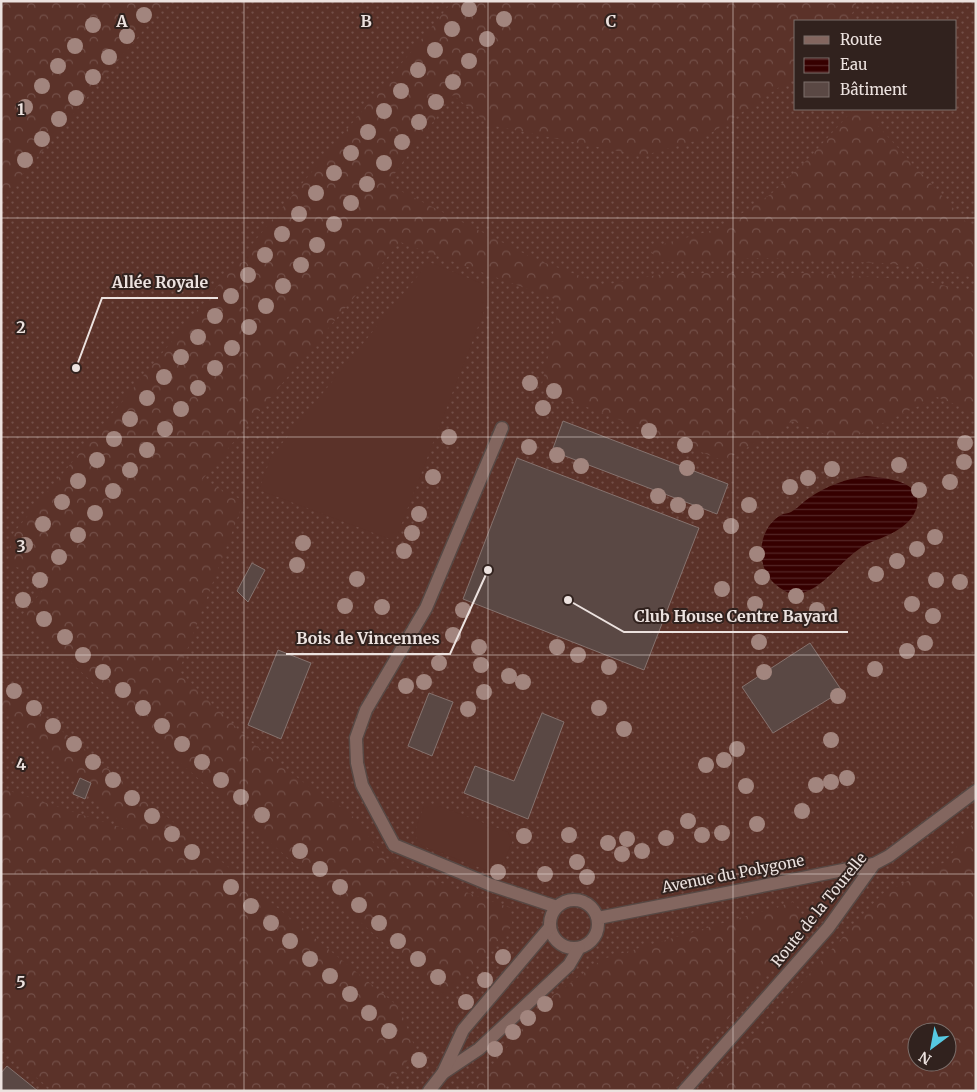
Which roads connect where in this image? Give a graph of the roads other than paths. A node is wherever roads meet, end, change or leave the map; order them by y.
1 (502, 428) dead end
2 (976, 791) edge
3 (874, 864) junction
4 (557, 907) junction
5 (598, 918) junction
6 (550, 927) junction
7 (579, 948) junction
8 (443, 1073) junction
9 (429, 1091) edge
10 (684, 1091) edge

1 - 4 street
2 - 3 street, Route de la Tourelle
3 - 5 street, Avenue du Polygone
3 - 10 street, Route de la Tourelle
4 - 5 street
4 - 6 street
5 - 7 street
6 - 7 street
6 - 8 street
7 - 8 street
8 - 9 street

